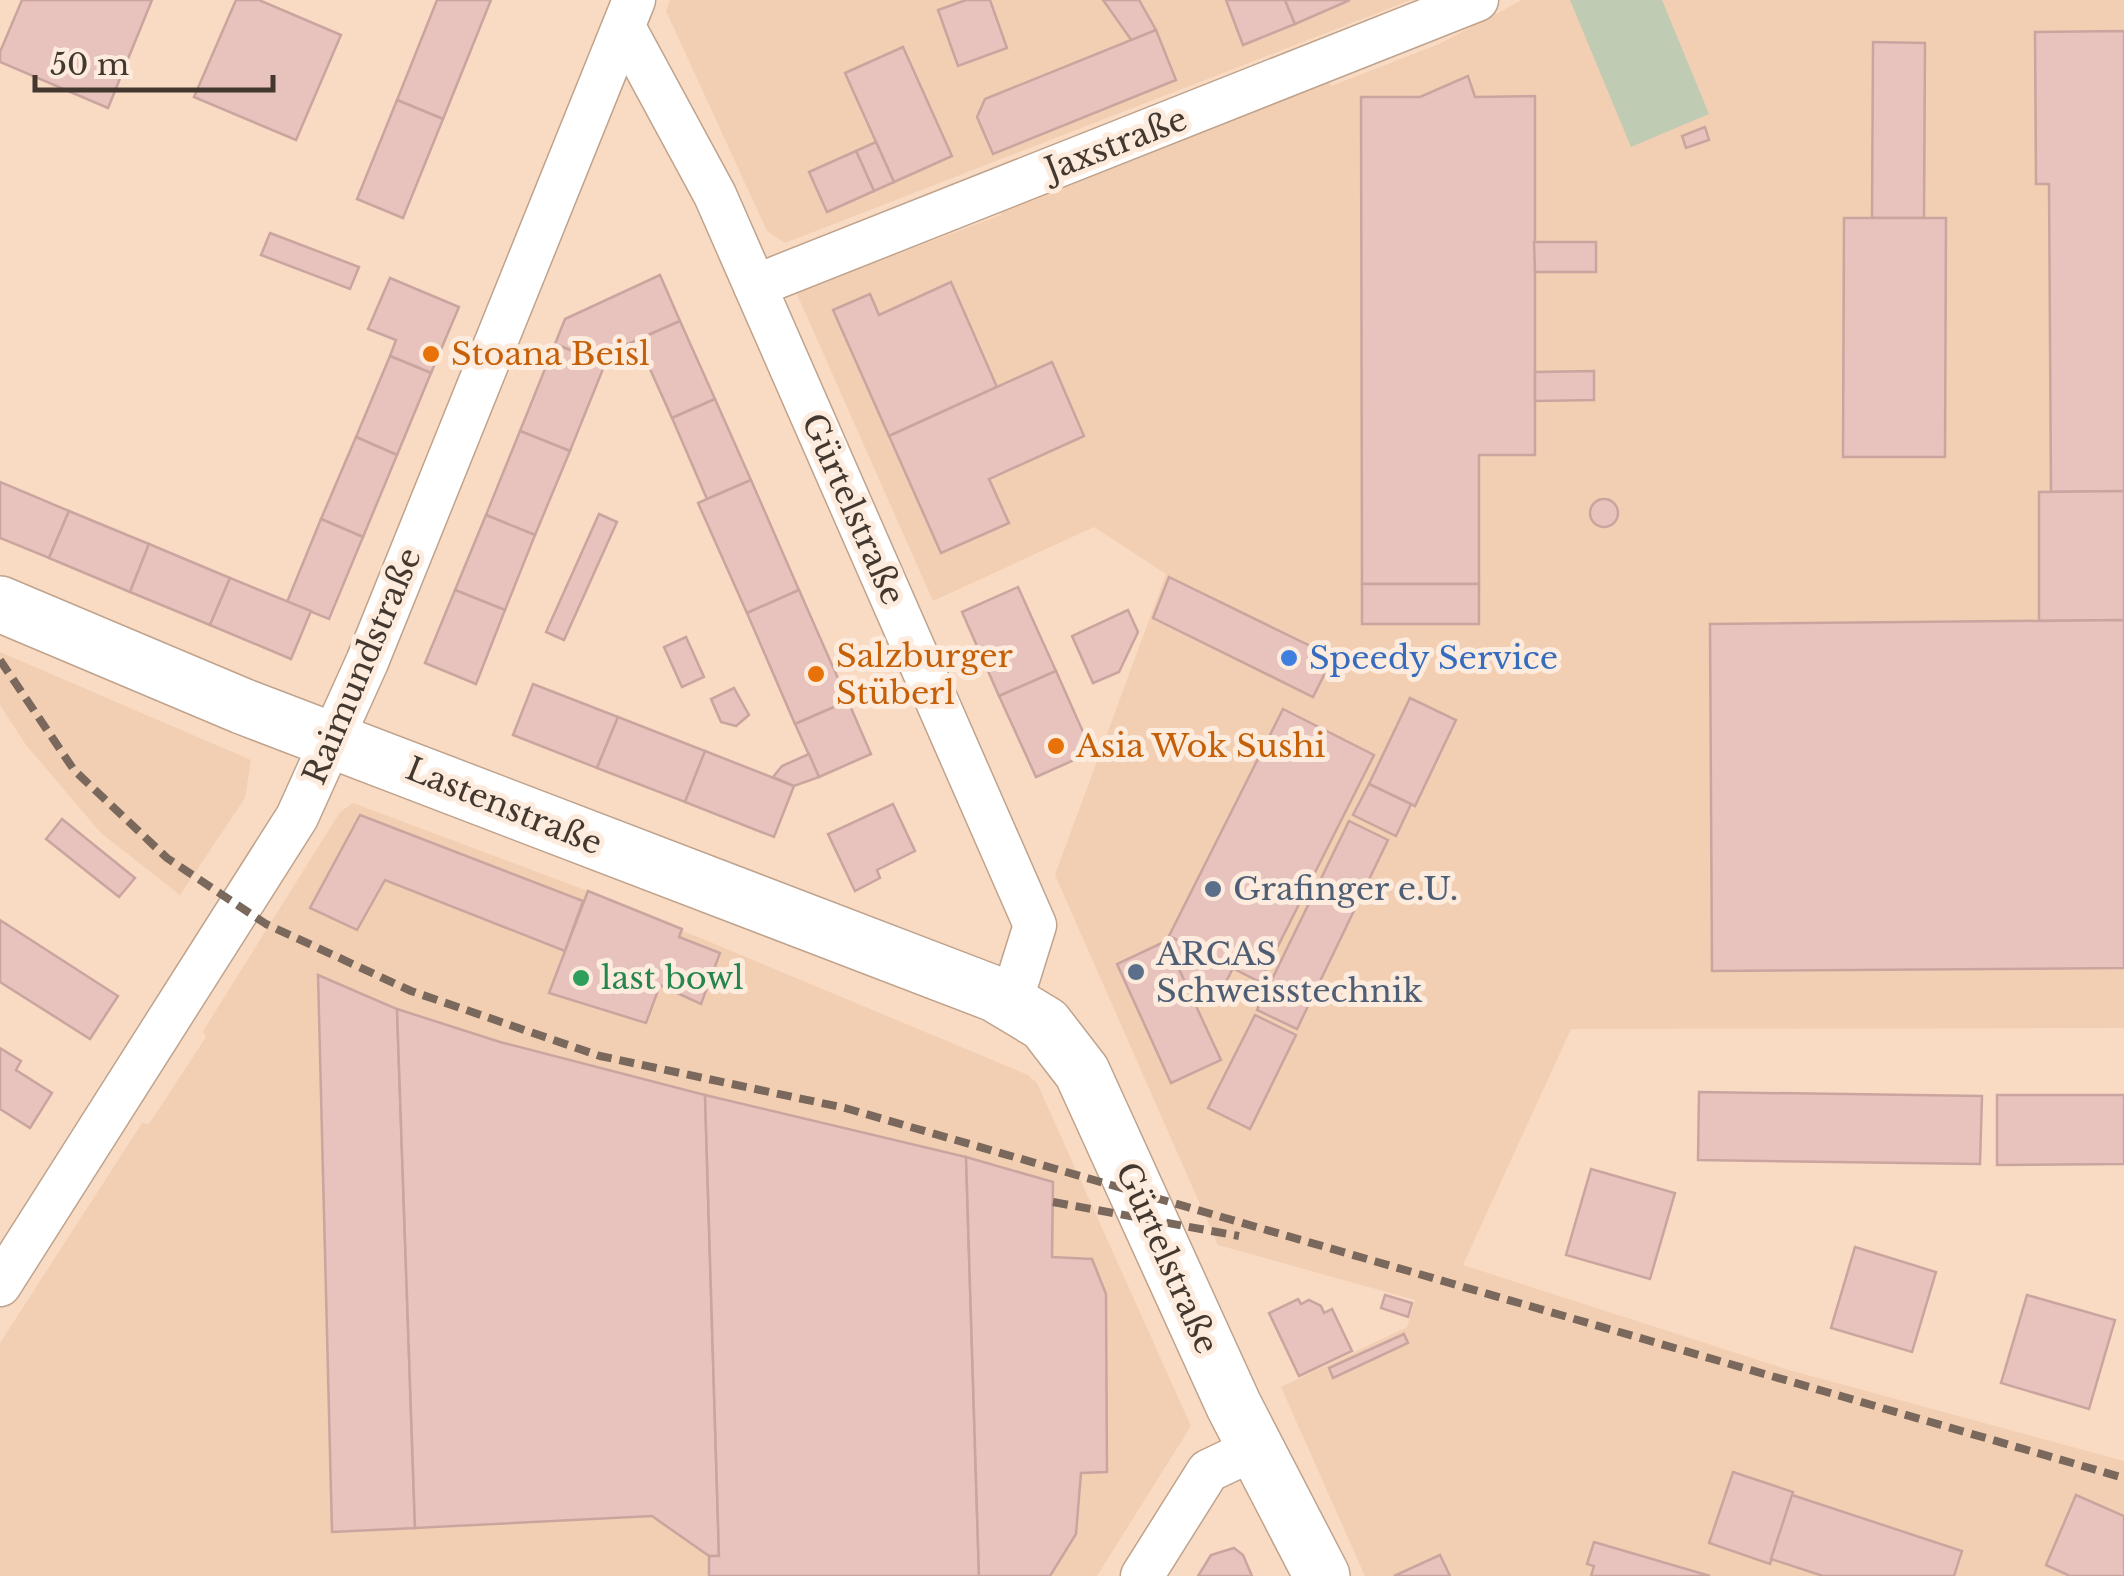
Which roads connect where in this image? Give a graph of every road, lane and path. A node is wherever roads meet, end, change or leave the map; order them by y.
1 (1477, 0) edge
2 (629, 14) edge
3 (755, 286) junction
4 (0, 604) edge
5 (333, 740) junction
6 (1011, 1002) junction
7 (0, 1285) edge
8 (1256, 1448) junction
9 (1142, 1576) edge
10 (1322, 1576) edge

1 - 3 street, Jaxstraße
2 - 3 street, Gürtelstraße
2 - 5 street, Raimundstraße
3 - 6 street, Gürtelstraße
4 - 5 main road, Lastenstraße
5 - 6 main road, Lastenstraße
5 - 7 street, Raimundstraße
6 - 8 main road, Gürtelstraße
8 - 9 street
8 - 10 main road, Gürtelstraße

